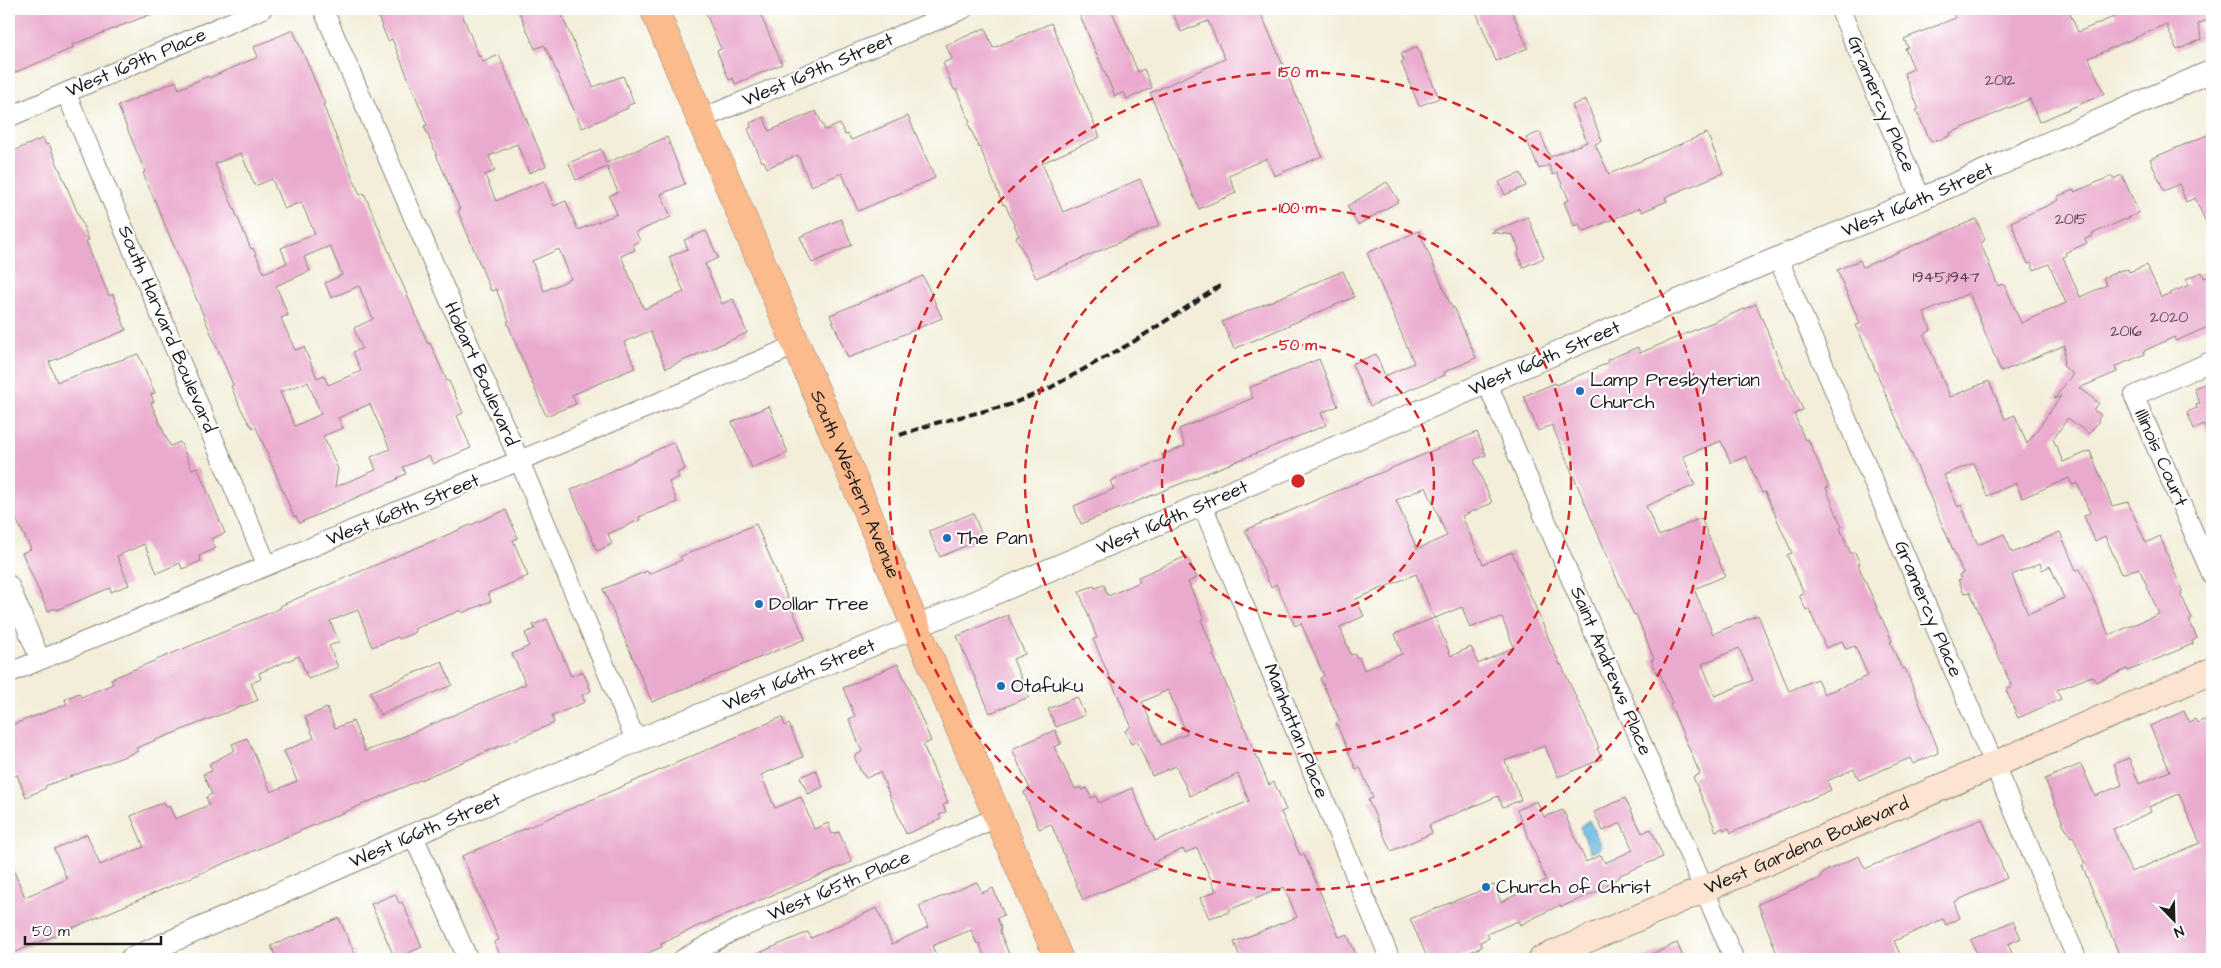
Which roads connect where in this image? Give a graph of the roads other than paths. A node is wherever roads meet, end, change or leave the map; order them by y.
1 (262, 9) edge
2 (323, 9) edge
3 (654, 9) edge
4 (963, 9) edge
5 (1840, 9) edge
6 (2212, 71) edge
7 (66, 93) junction
8 (9, 117) edge
9 (701, 119) junction
10 (1921, 199) junction
11 (1778, 258) junction
12 (797, 346) junction
13 (2212, 362) edge
14 (1487, 384) junction
15 (520, 462) junction
16 (1202, 504) junction
17 (267, 565) junction
18 (2212, 575) edge
19 (9, 585) edge
20 (916, 627) junction
21 (40, 659) junction
22 (2212, 671) edge
23 (9, 673) edge
24 (636, 741) junction
25 (1995, 765) junction
26 (998, 817) junction
27 (413, 835) junction
28 (1704, 890) junction
29 (157, 954) edge
30 (131, 959) edge
31 (468, 959) edge
32 (683, 959) edge
33 (1059, 959) edge
34 (1390, 959) edge
35 (1542, 959) edge
36 (1734, 959) edge
37 (2078, 959) edge

1 - 7 street, West 169th Place
2 - 15 street, Hobart Boulevard
3 - 9 main road, South Western Avenue
4 - 9 street, West 169th Street
5 - 10 street, Gramercy Place
6 - 10 street, West 166th Street
7 - 8 street, West 169th Place
7 - 17 street, South Harvard Boulevard
9 - 12 main road, South Western Avenue
10 - 11 street, West 166th Street
11 - 14 street, West 166th Street
11 - 25 street, Gramercy Place
12 - 15 street, West 168th Street
12 - 20 main road, South Western Avenue
13 - 18 street, Illinois Court
14 - 16 street, West 166th Street
14 - 28 street, Saint Andrews Place
15 - 17 street, West 168th Street
15 - 24 street, Hobart Boulevard
16 - 20 street, West 166th Street
16 - 34 street, Manhattan Place
17 - 21 street, West 168th Street
19 - 21 street
20 - 24 street, West 166th Street
20 - 26 main road, South Western Avenue
21 - 23 street, West 168th Street
22 - 25 main road, West Gardena Boulevard
24 - 27 street, West 166th Street
25 - 28 main road, West Gardena Boulevard
25 - 37 street, Gramercy Place
26 - 32 street, West 165th Place
26 - 33 main road, South Western Avenue
27 - 29 street, West 166th Street
27 - 31 street
28 - 35 main road, West Gardena Boulevard
28 - 36 street, Saint Andrews Place
29 - 30 street, West 166th Street

